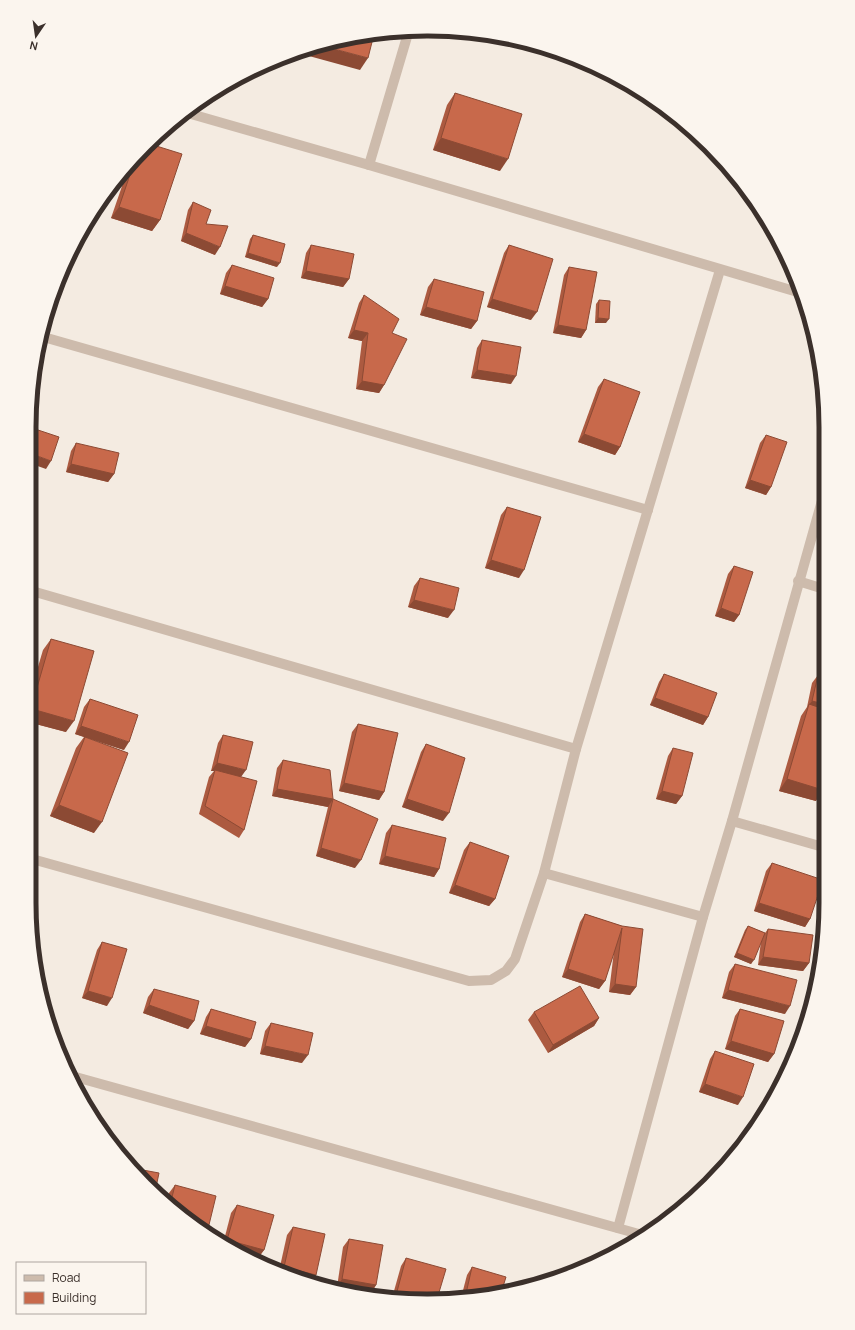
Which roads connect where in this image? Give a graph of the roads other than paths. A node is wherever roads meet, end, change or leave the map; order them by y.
1 (407, 37) edge
2 (193, 114) edge
3 (369, 164) junction
4 (720, 270) junction
5 (794, 291) edge
6 (47, 338) edge
7 (648, 510) junction
8 (819, 510) edge
9 (798, 581) junction
10 (819, 587) edge
11 (36, 592) edge
12 (576, 749) junction
13 (732, 821) junction
14 (819, 846) edge
15 (36, 860) edge
16 (544, 873) junction
17 (703, 917) junction
18 (77, 1077) edge
19 (618, 1228) junction
20 (637, 1233) edge

1 - 3 street
2 - 3 street
3 - 4 street
4 - 5 street
4 - 7 street
6 - 7 street
7 - 12 street
8 - 9 street
9 - 10 street
9 - 13 street
11 - 12 street
12 - 16 street
13 - 14 street
13 - 17 street
15 - 16 street
16 - 17 street
17 - 19 street
18 - 19 street
19 - 20 street

